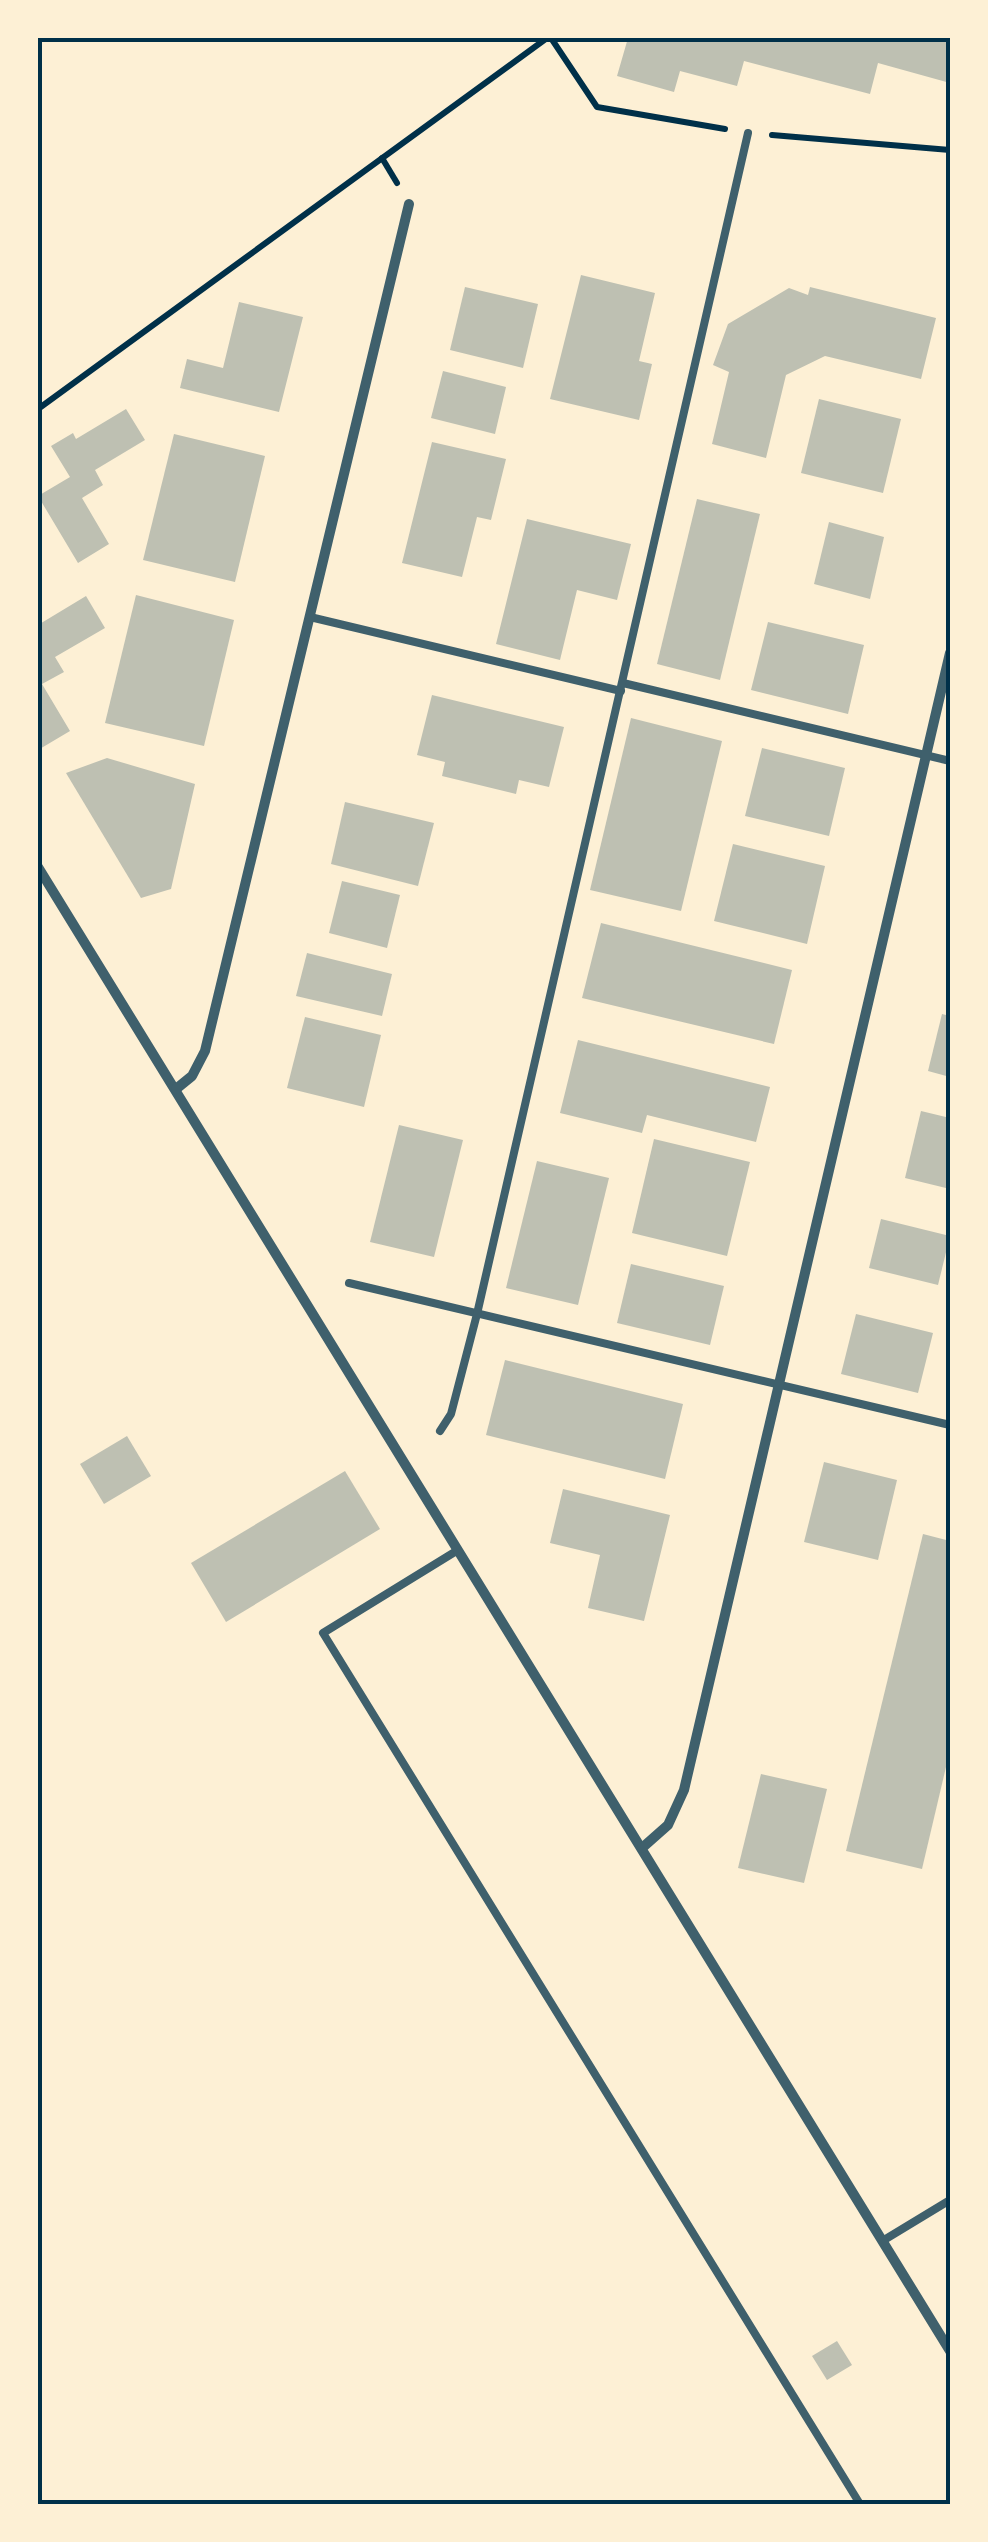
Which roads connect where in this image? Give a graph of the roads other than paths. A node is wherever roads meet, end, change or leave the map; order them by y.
1 (748, 133) dead end
2 (409, 204) dead end
3 (310, 617) junction
4 (950, 653) edge
5 (622, 687) junction
6 (927, 756) junction
7 (950, 761) edge
8 (38, 867) edge
9 (176, 1089) junction
10 (349, 1283) dead end
11 (476, 1314) junction
12 (780, 1384) junction
13 (950, 1425) edge
14 (440, 1431) dead end
15 (458, 1550) junction
16 (642, 1848) junction
17 (950, 2200) edge
18 (884, 2240) junction
19 (950, 2349) edge
20 (860, 2504) edge

1 - 5 lane
2 - 3 street
3 - 5 lane
3 - 9 street
4 - 6 street
5 - 6 lane
5 - 11 lane
6 - 7 lane
6 - 12 street
8 - 9 street
9 - 15 street
10 - 11 lane
11 - 12 lane
11 - 14 lane
12 - 13 lane
12 - 16 street
15 - 16 street
15 - 20 lane
16 - 18 street
17 - 18 lane
18 - 19 street

